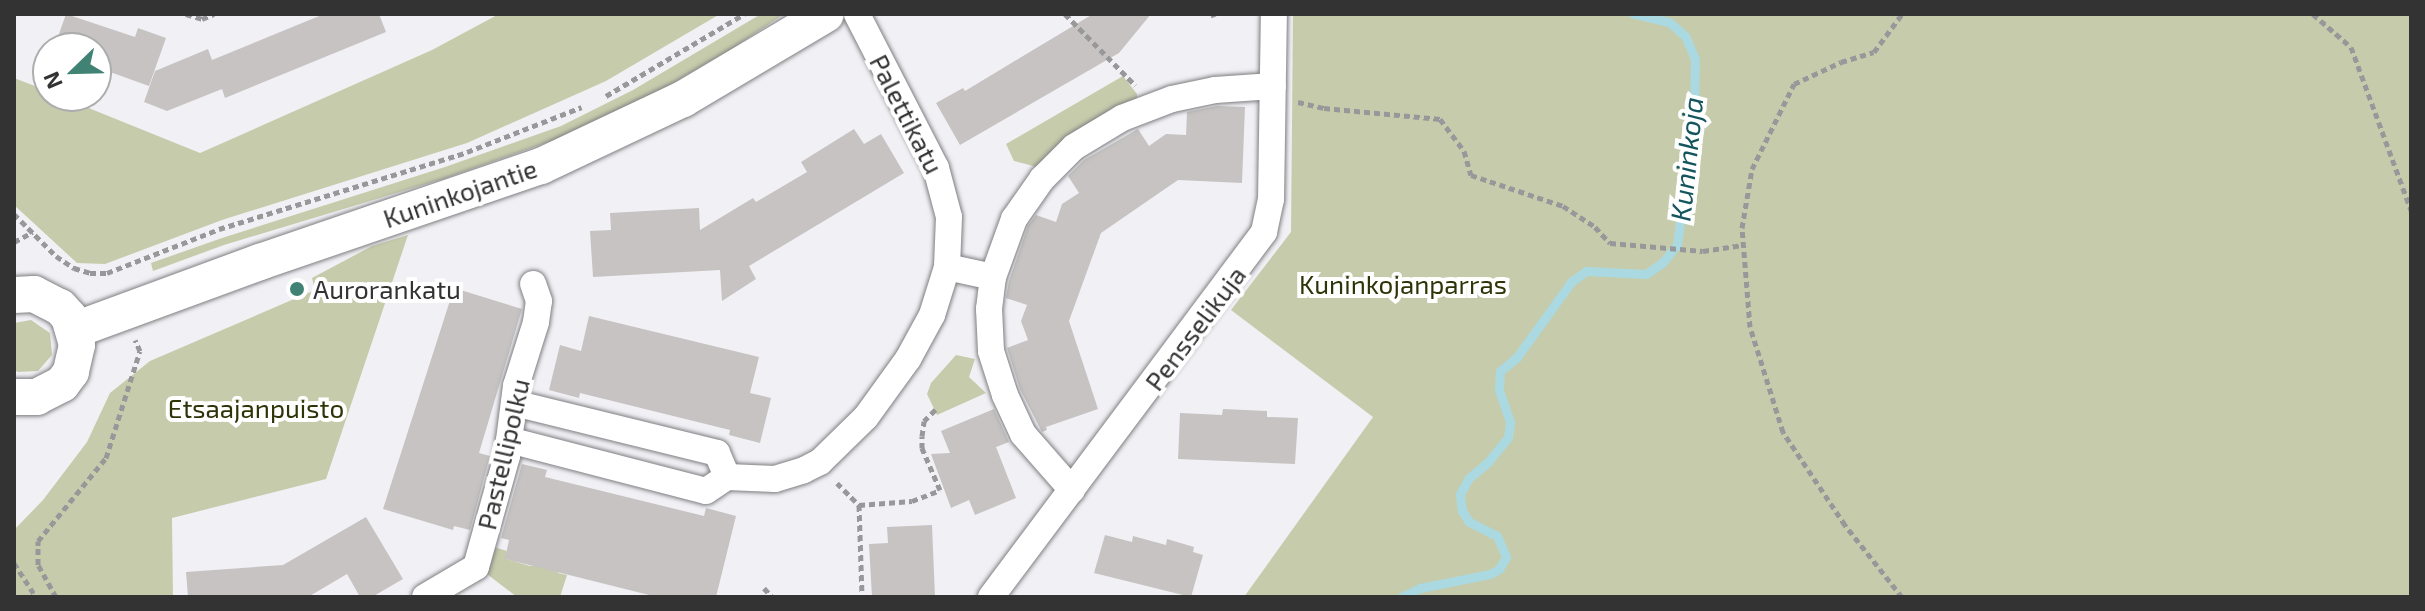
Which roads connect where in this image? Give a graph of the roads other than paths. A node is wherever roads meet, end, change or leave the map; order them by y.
1 (826, 14) edge
2 (857, 14) edge
3 (1274, 14) edge
4 (1274, 91) junction
5 (947, 267) junction
6 (993, 277) junction
7 (533, 284) dead end
8 (14, 295) edge
9 (75, 330) junction
10 (14, 397) edge
11 (514, 403) junction
12 (509, 440) junction
13 (727, 477) junction
14 (1072, 490) junction
15 (425, 597) edge
16 (991, 597) edge

1 - 9 main road, Kuninkojantie
2 - 5 street, Palettikatu
3 - 4 street, Pensselikuja
4 - 6 street
4 - 14 street, Pensselikuja
5 - 6 street
5 - 13 street, Palettikatu
6 - 14 street
7 - 11 street, Pastellipolku
8 - 9 main road
9 - 10 main road
11 - 12 street, Pastellipolku
11 - 13 street
12 - 13 street, Palettikatu
12 - 15 street, Pastellipolku
14 - 16 street, Pensselikuja

